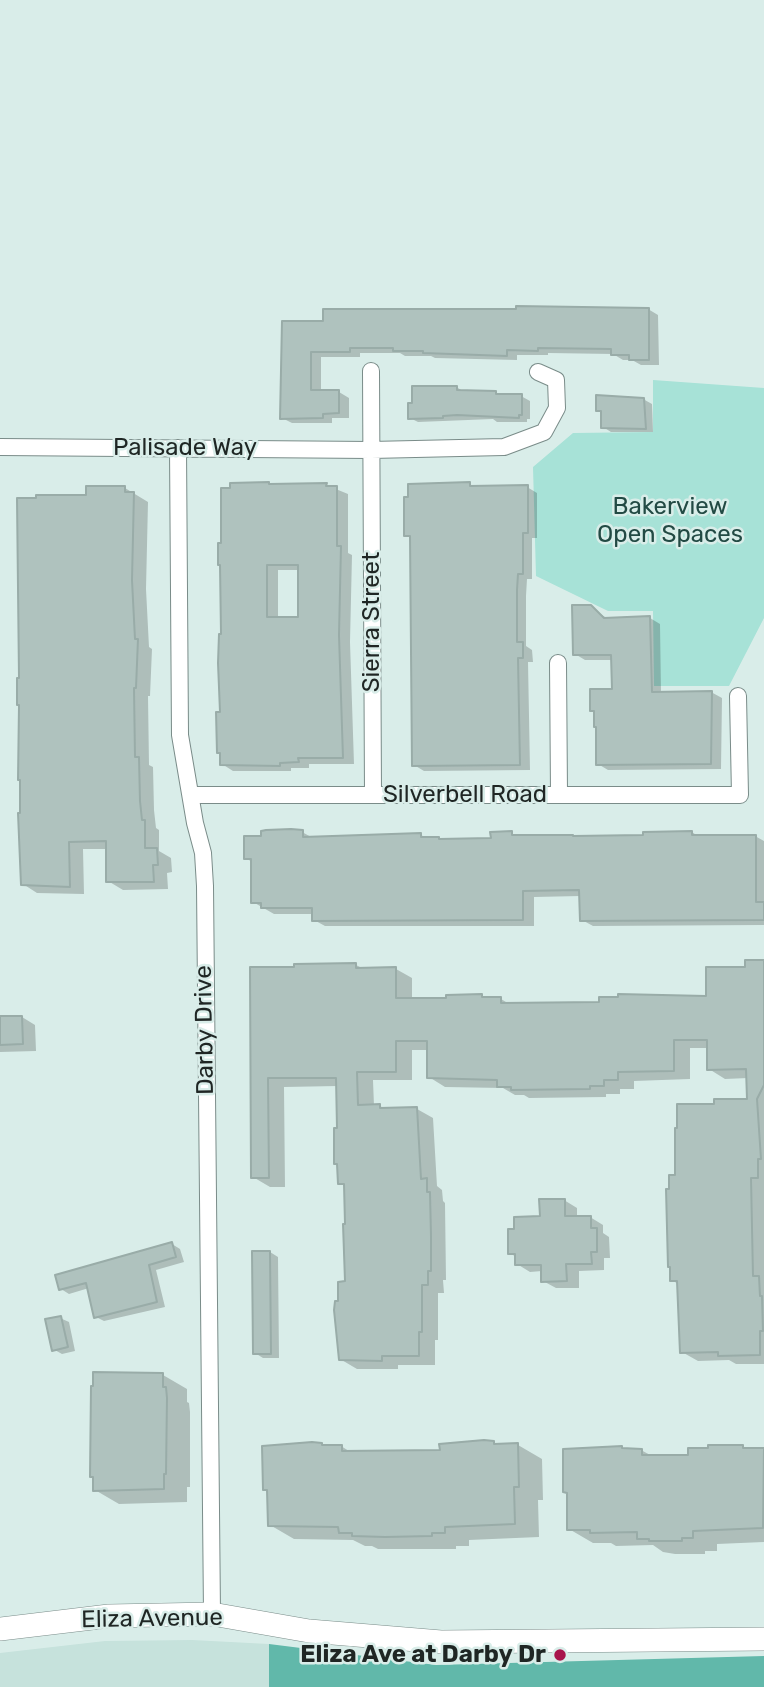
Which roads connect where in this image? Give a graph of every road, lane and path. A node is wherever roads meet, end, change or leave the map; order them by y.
1 (371, 370) dead end
2 (538, 372) dead end
3 (0, 447) edge
4 (178, 448) junction
5 (371, 450) junction
6 (558, 663) dead end
7 (738, 695) dead end
8 (559, 794) junction
9 (191, 795) junction
10 (373, 795) junction
11 (212, 1614) junction
12 (0, 1629) edge
13 (764, 1639) edge

1 - 5 street
2 - 5 street, Palisade Way
3 - 4 street, Palisade Way
4 - 5 street, Palisade Way
4 - 9 street, Darby Drive
5 - 10 street, Sierra Street
6 - 8 street
7 - 8 street, Silverbell Road
8 - 10 street, Silverbell Road
9 - 10 street, Silverbell Road
9 - 11 street, Darby Drive
11 - 12 street, Eliza Avenue
11 - 13 street, Eliza Avenue

